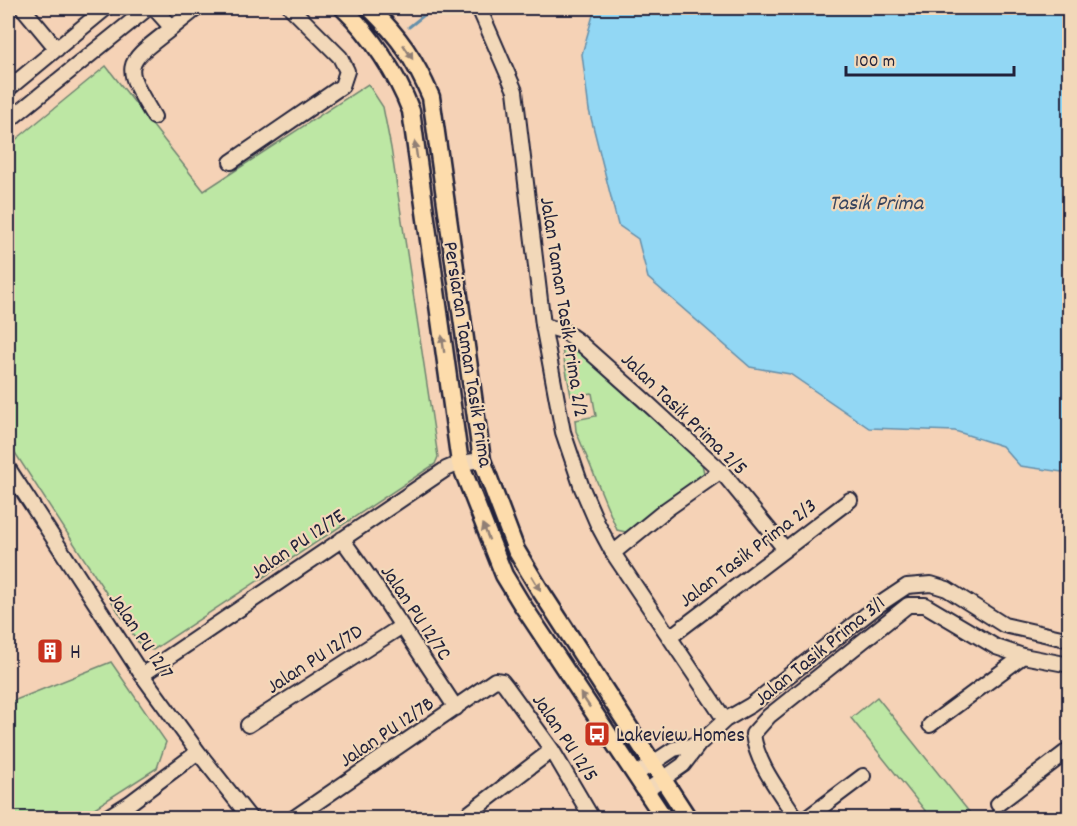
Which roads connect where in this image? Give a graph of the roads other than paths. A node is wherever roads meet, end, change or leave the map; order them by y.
1 (23, 8) edge
2 (106, 8) edge
3 (148, 8) edge
4 (154, 8) edge
5 (197, 8) edge
6 (291, 8) edge
7 (343, 8) edge
8 (370, 8) edge
9 (479, 8) edge
10 (172, 28) junction
11 (57, 49) junction
12 (8, 89) edge
13 (154, 117) dead end
14 (8, 121) edge
15 (231, 162) dead end
16 (543, 325) junction
17 (482, 459) junction
18 (460, 463) junction
19 (8, 468) edge
20 (721, 471) junction
21 (850, 500) dead end
22 (342, 539) junction
23 (785, 549) junction
24 (614, 553) junction
25 (402, 626) junction
26 (670, 637) junction
27 (1070, 640) edge
28 (1023, 656) junction
29 (1070, 665) edge
30 (142, 675) junction
31 (502, 681) joint
32 (456, 708) junction
33 (725, 720) junction
34 (248, 725) dead end
35 (930, 725) dead end
36 (699, 744) junction
37 (1070, 749) edge
38 (552, 750) junction
39 (198, 752) junction
40 (652, 764) junction
41 (635, 775) junction
42 (863, 776) dead end
43 (663, 780) junction
44 (646, 791) junction
45 (998, 804) dead end
46 (106, 819) edge
47 (250, 819) edge
48 (294, 819) edge
49 (463, 819) edge
50 (592, 819) edge
51 (664, 819) edge
52 (688, 819) edge
53 (796, 819) edge
54 (807, 819) edge

1 - 11 street
2 - 11 street
3 - 14 street
4 - 10 street
5 - 10 street
6 - 15 street
18 -> 7 main road, Persiaran Taman Tasik Prima
8 -> 17 main road, Persiaran Taman Tasik Prima
9 - 16 street, Jalan Taman Tasik Prima 2/2
10 - 13 street
11 - 12 street
16 - 20 street, Jalan Tasik Prima 2/5
16 - 24 street, Jalan Taman Tasik Prima 2/2
17 - 18 street, Jalan PU 12/7E
17 -> 40 main road, Persiaran Taman Tasik Prima
18 - 22 street, Jalan PU 12/7E
41 -> 18 main road, Persiaran Taman Tasik Prima
19 - 30 street, Jalan PU 12/7
20 - 23 street, Jalan Tasik Prima 2/5
20 - 24 street
21 - 23 street, Jalan Tasik Prima 2/3
22 - 25 street, Jalan PU 12/7C
22 - 30 street, Jalan PU 12/7E
23 - 26 street, Jalan Tasik Prima 2/3
24 - 26 street, Jalan Taman Tasik Prima 2/2
25 - 32 street, Jalan PU 12/7C
25 - 34 street, Jalan PU 12/7D
26 - 33 street, Jalan Taman Tasik Prima 2/2
27 - 33 street
28 - 29 street, Jalan Tasik Prima 3/1
28 - 35 street
28 - 53 street, Jalan Tasik Prima 3/1
30 - 39 street, Jalan PU 12/7
31 - 32 street, Jalan PU 12/7B
31 - 38 street, Jalan PU 12/5
32 - 48 street, Jalan PU 12/7B
33 - 36 street
36 - 40 street
36 - 43 street
37 - 45 street
38 - 49 street
38 - 50 street, Jalan PU 12/5
39 - 46 street
39 - 47 street, Jalan PU 12/7
40 - 41 street
40 - 43 main road, Persiaran Taman Tasik Prima
41 - 44 main road, Persiaran Taman Tasik Prima
42 - 54 street
43 - 44 street
43 - 52 main road, Persiaran Taman Tasik Prima
44 - 51 main road, Persiaran Taman Tasik Prima

